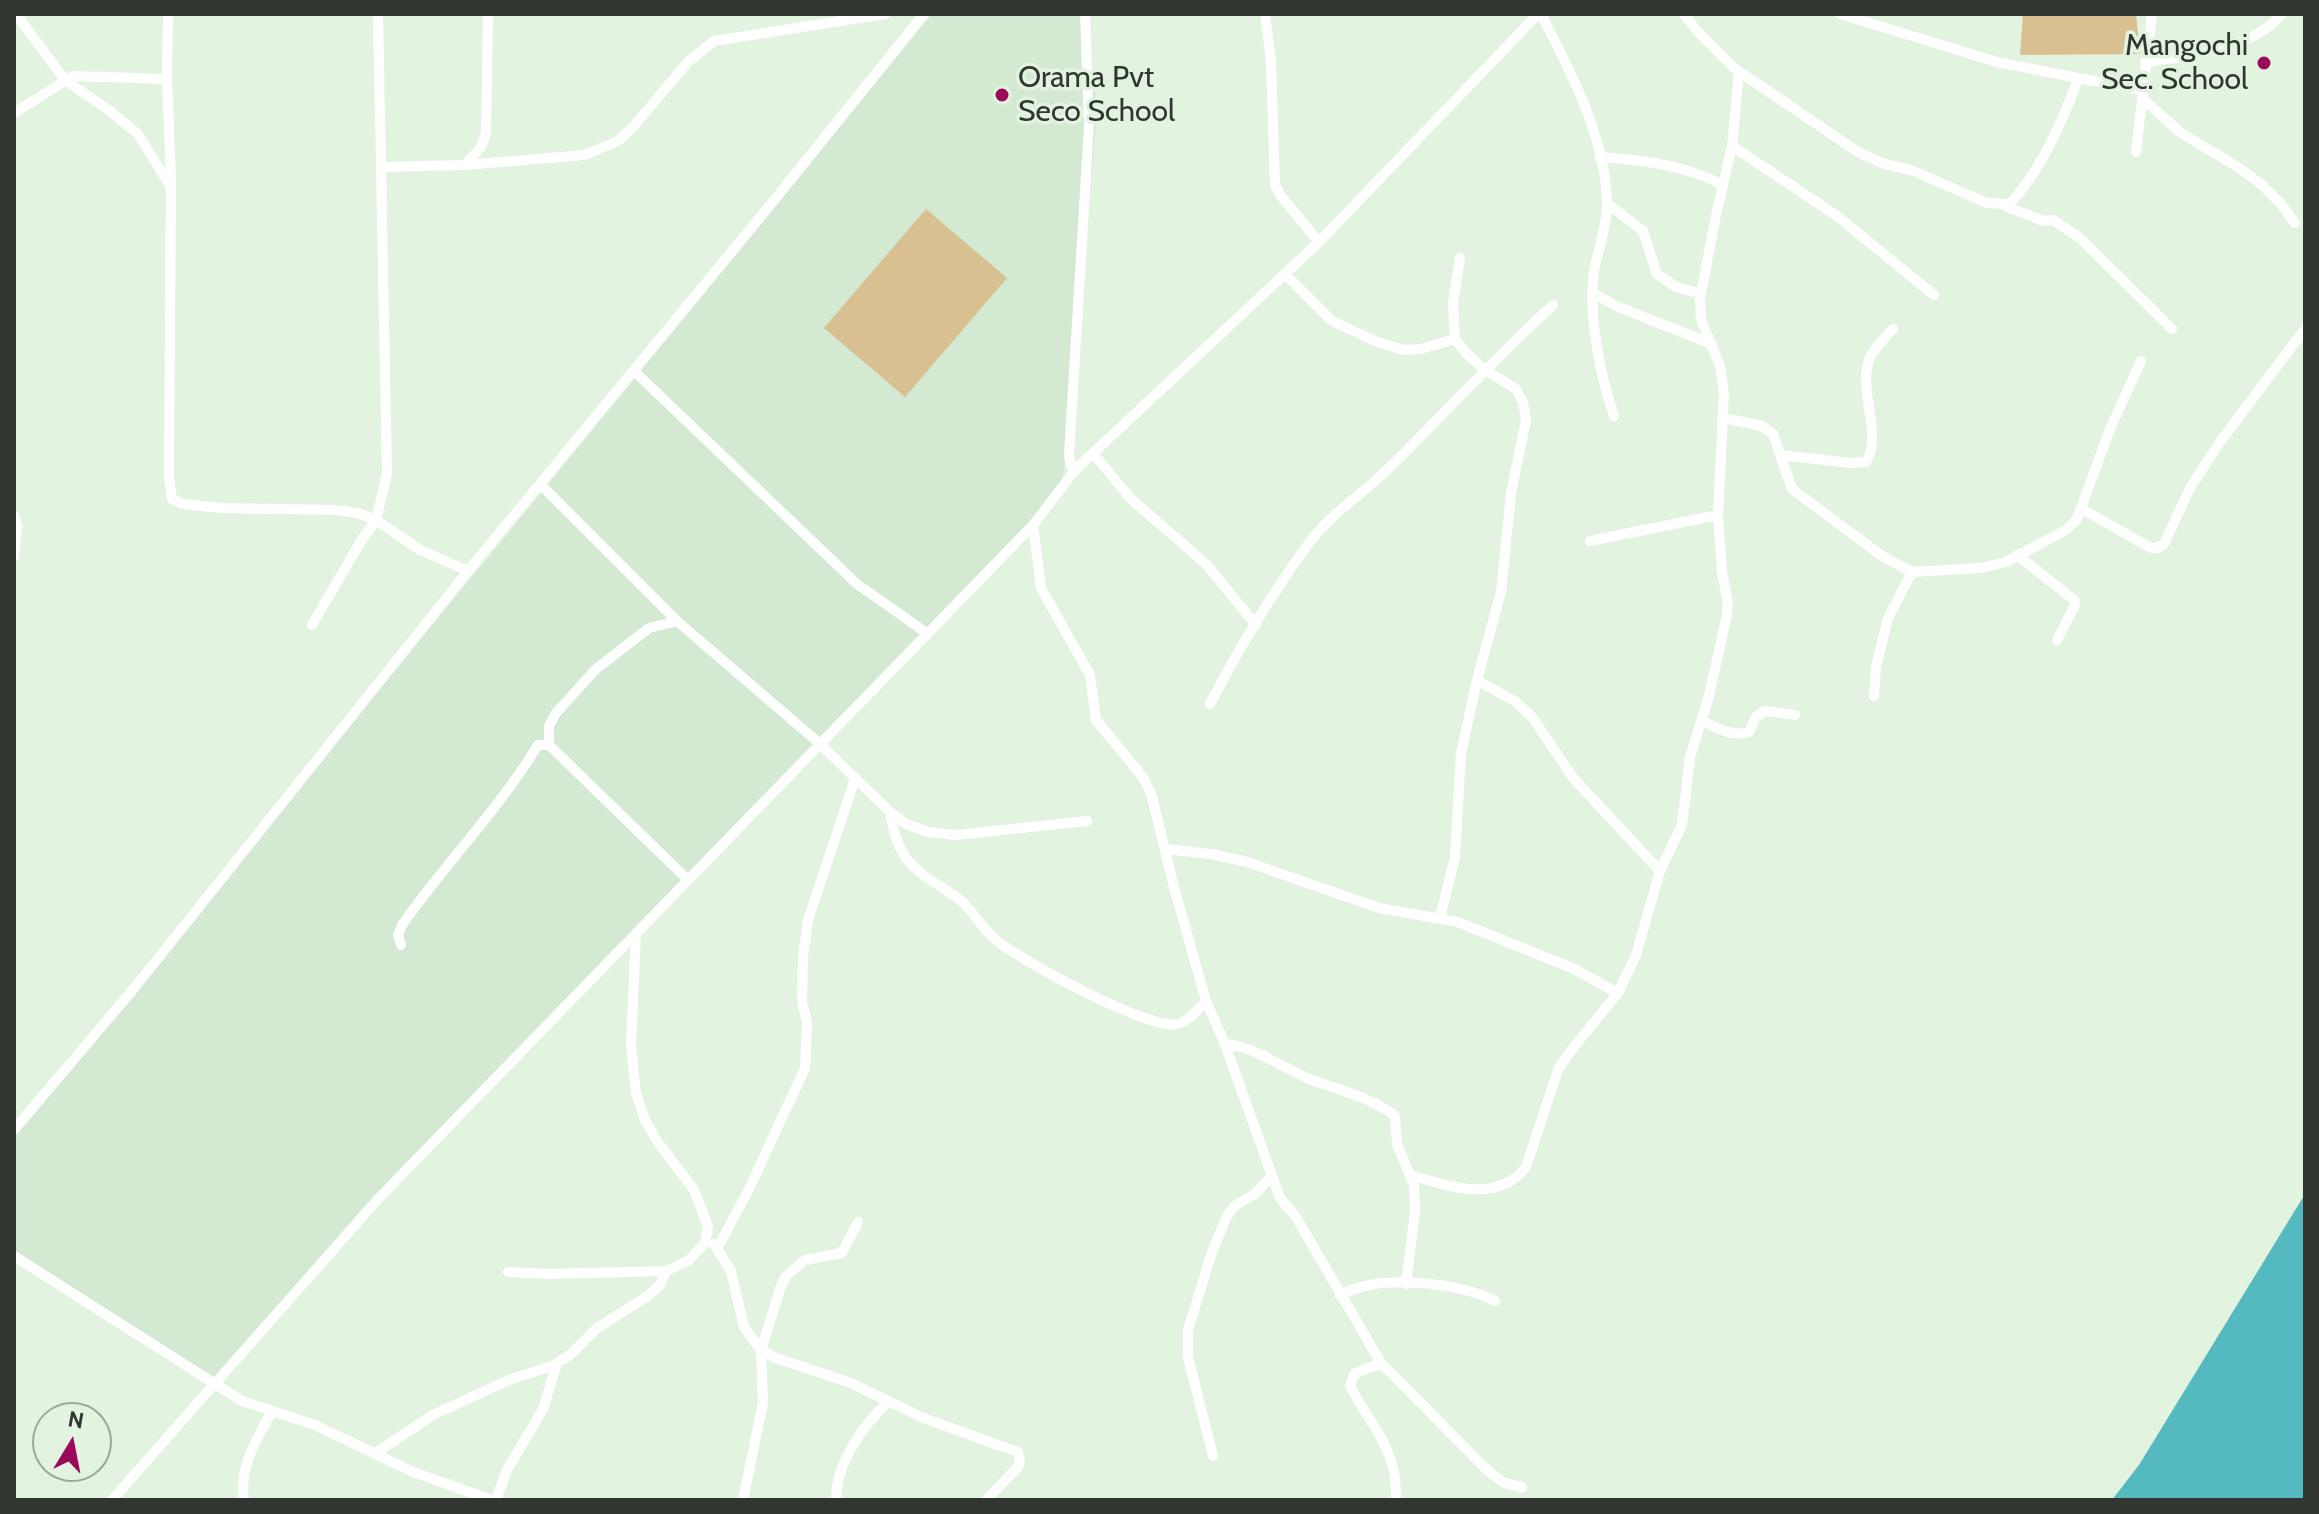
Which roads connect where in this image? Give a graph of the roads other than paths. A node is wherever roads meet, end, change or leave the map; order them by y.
1 (16, 14) edge
2 (168, 14) edge
3 (378, 14) edge
4 (488, 14) edge
5 (885, 14) edge
6 (924, 14) edge
7 (1085, 14) edge
8 (1265, 14) edge
9 (1540, 14) edge
10 (1684, 14) edge
11 (1840, 14) edge
12 (2152, 14) edge
13 (2282, 14) edge
14 (2145, 62) junction
15 (1739, 72) junction
16 (167, 79) junction
17 (2078, 79) junction
18 (65, 80) junction
19 (2143, 95) junction
20 (14, 113) edge
21 (1732, 146) junction
22 (2136, 152) dead end
23 (1600, 157) junction
24 (465, 165) junction
25 (381, 167) junction
26 (1723, 185) junction
27 (171, 188) junction
28 (1607, 203) junction
29 (2007, 207) junction
30 (2295, 223) dead end
31 (1319, 242) junction
32 (1460, 258) dead end
33 (1285, 274) junction
34 (1593, 293) junction
35 (1701, 294) junction
36 (1934, 295) dead end
37 (1553, 305) dead end
38 (1893, 329) dead end
39 (2172, 329) dead end
40 (2305, 329) edge
41 (1455, 339) junction
42 (1712, 344) junction
43 (2141, 361) dead end
44 (1485, 370) junction
45 (634, 371) junction
46 (1614, 416) dead end
47 (1724, 418) junction
48 (1093, 453) junction
49 (1781, 455) junction
50 (1076, 469) junction
51 (541, 485) junction
52 (2082, 509) junction
53 (1718, 515) junction
54 (14, 516) edge
55 (376, 520) junction
56 (1033, 525) junction
57 (1590, 541) dead end
58 (2017, 555) junction
59 (14, 557) edge
60 (468, 571) junction
61 (1912, 572) junction
62 (677, 621) junction
63 (312, 625) dead end
64 (1256, 625) junction
65 (928, 634) junction
66 (2057, 640) dead end
67 (1477, 680) junction
68 (1874, 696) dead end
69 (1210, 704) dead end
70 (1795, 715) dead end
71 (1701, 720) junction
72 (547, 743) junction
73 (820, 744) junction
74 (855, 779) junction
75 (890, 812) junction
76 (1087, 821) dead end
77 (1165, 849) junction
78 (1660, 871) junction
79 (688, 880) junction
80 (1440, 918) junction
81 (636, 933) junction
82 (401, 945) dead end
83 (1618, 993) junction
84 (1206, 1001) junction
85 (1225, 1044) junction
86 (14, 1130) edge
87 (1272, 1176) junction
88 (1413, 1176) junction
89 (858, 1222) dead end
90 (708, 1236) junction
91 (717, 1249) junction
92 (14, 1256) edge
93 (666, 1271) junction
94 (508, 1272) dead end
95 (1406, 1284) junction
96 (1340, 1296) junction
97 (1495, 1301) dead end
98 (761, 1350) junction
99 (557, 1363) junction
100 (1381, 1363) junction
101 (215, 1382) junction
102 (888, 1402) junction
103 (271, 1413) junction
104 (374, 1454) junction
105 (1213, 1456) dead end
106 (1522, 1487) dead end
107 (112, 1500) edge
108 (244, 1500) edge
109 (494, 1500) edge
110 (743, 1500) edge
111 (836, 1500) edge
112 (986, 1500) edge
113 (1396, 1500) edge

1 - 18 street
2 - 16 street
3 - 25 street
4 - 24 street
5 - 24 street
6 - 45 street
7 - 50 street
8 - 31 street
9 - 23 street
9 - 31 street
10 - 15 street
11 - 17 street
12 - 14 street
13 - 14 street
14 - 19 street
15 - 21 street
15 - 29 street
16 - 18 street
16 - 27 street
17 - 19 street
17 - 29 street
18 - 20 street
18 - 27 street
19 - 22 street
19 - 30 street
21 - 26 street
21 - 36 street
23 - 26 street
23 - 28 street
24 - 25 street
25 - 55 street
26 - 35 street
27 - 55 street
28 - 34 street
28 - 35 street
29 - 39 street
31 - 33 street
32 - 41 street
33 - 41 street
33 - 48 street
34 - 42 street
34 - 46 street
35 - 42 street
37 - 44 street
38 - 49 street
40 - 52 street
41 - 44 street
42 - 47 street
43 - 52 street
44 - 64 street
44 - 67 street
45 - 51 street
45 - 65 street
47 - 49 street
47 - 53 street
48 - 50 street
48 - 64 street
49 - 61 street
50 - 56 street
51 - 60 street
51 - 62 street
52 - 58 street
53 - 57 street
53 - 71 street
54 - 59 street
55 - 60 street
55 - 63 street
56 - 65 street
56 - 77 street
58 - 61 street
58 - 66 street
60 - 86 street
61 - 68 street
62 - 72 street
62 - 73 street
64 - 69 street
65 - 73 street
67 - 78 street
67 - 80 street
70 - 71 street
71 - 78 street
72 - 79 street
72 - 82 street
73 - 74 street
73 - 79 street
74 - 75 street
74 - 91 street
75 - 76 street
75 - 84 street
77 - 80 street
77 - 84 street
78 - 83 street
79 - 81 street
80 - 83 street
81 - 90 street
81 - 101 street
83 - 88 street
84 - 85 street
85 - 87 street
85 - 88 street
87 - 96 street
87 - 105 street
88 - 95 street
89 - 98 street
90 - 91 street
90 - 93 street
91 - 98 street
92 - 101 street
93 - 94 street
93 - 99 street
95 - 96 street
95 - 97 street
96 - 100 street
98 - 102 street
98 - 110 street
99 - 104 street
99 - 109 street
100 - 106 street
100 - 113 street
101 - 103 street
101 - 107 street
102 - 111 street
102 - 112 street
103 - 104 street
103 - 108 street
104 - 109 street

